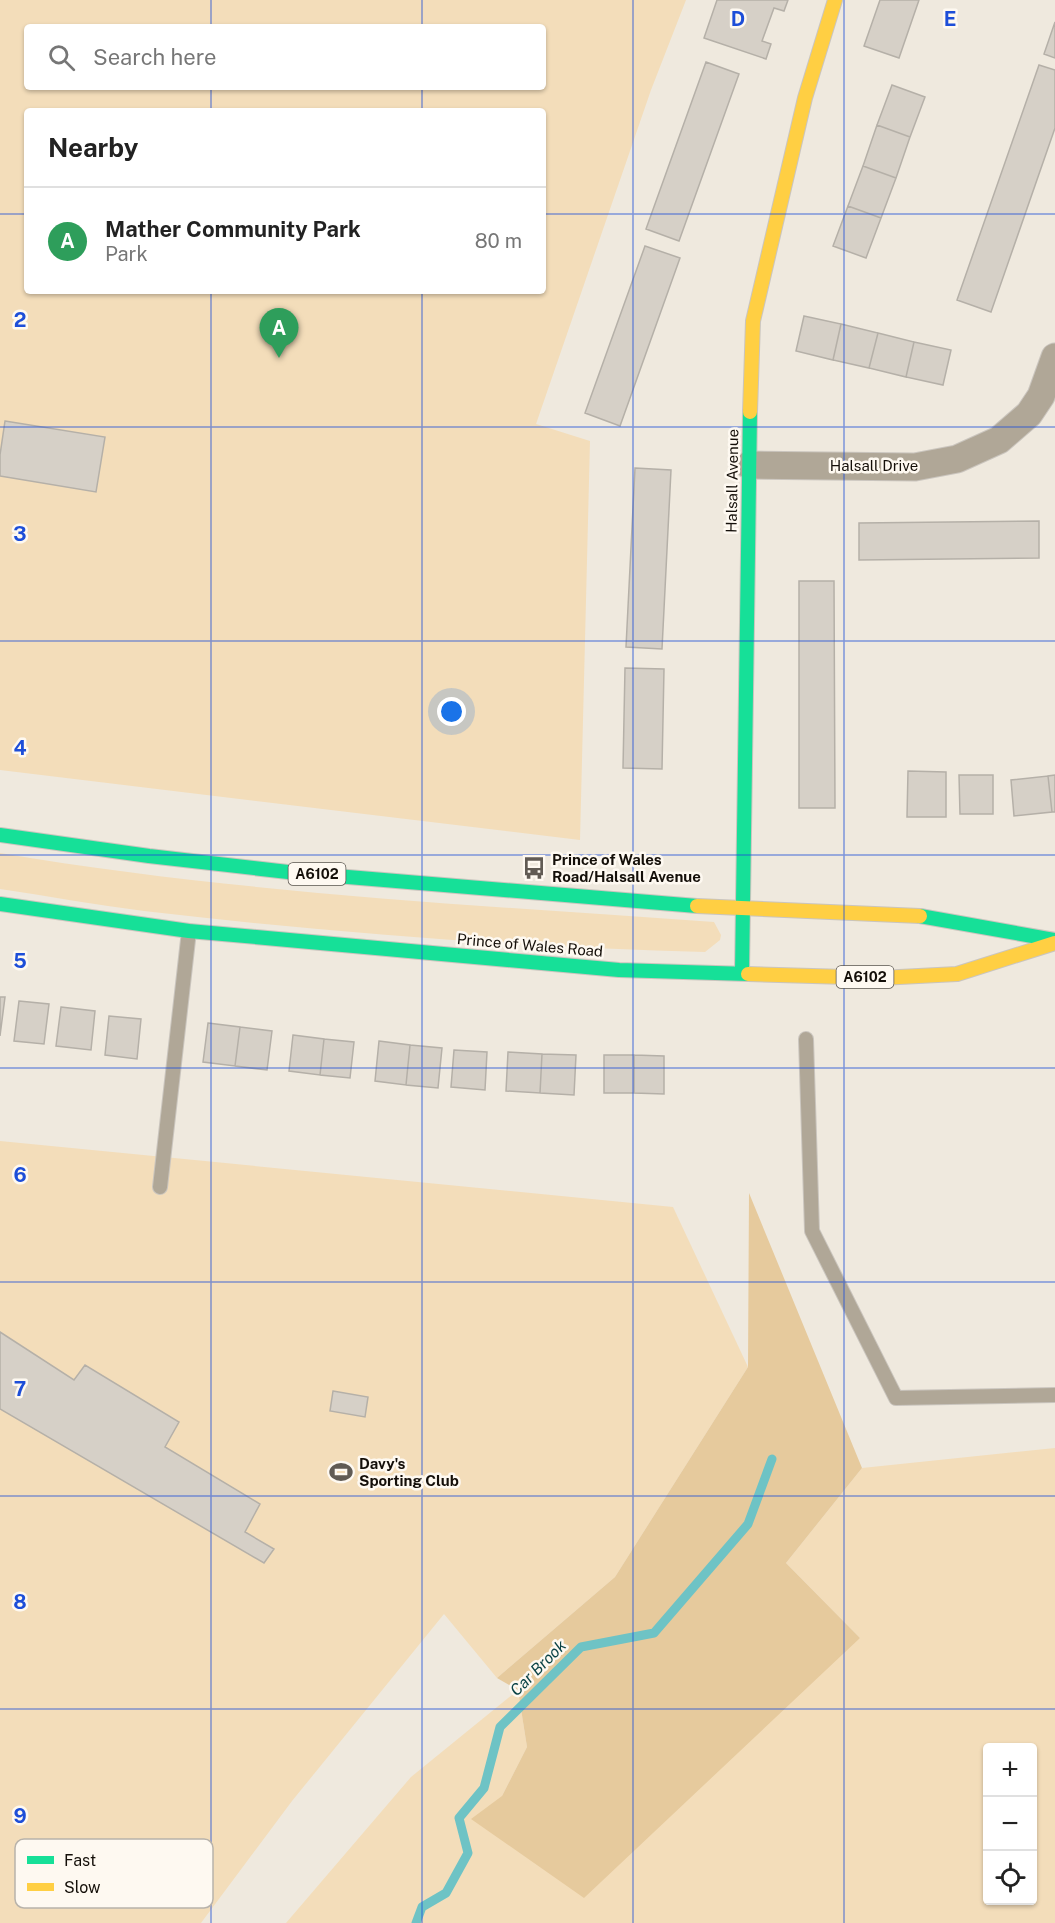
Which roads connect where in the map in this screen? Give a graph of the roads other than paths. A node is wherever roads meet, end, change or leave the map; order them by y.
1 (835, 0) edge
2 (1055, 357) edge
3 (749, 465) junction
4 (0, 835) edge
5 (0, 904) edge
6 (743, 909) junction
7 (189, 931) junction
8 (1055, 942) edge
9 (742, 973) junction
10 (806, 1039) dead end
11 (160, 1187) dead end
12 (1055, 1395) edge

1 - 3 main road, Halsall Avenue
2 - 3 street, Halsall Drive
3 - 6 main road, Halsall Avenue
4 - 6 main road, Prince of Wales Road / A6102
5 - 7 main road, Prince of Wales Road / A6102
6 - 8 main road, Prince of Wales Road / A6102
6 - 9 main road, Halsall Avenue
7 - 9 main road, Prince of Wales Road / A6102
7 - 11 lane
8 - 9 main road, Prince of Wales Road / A6102
10 - 12 lane

